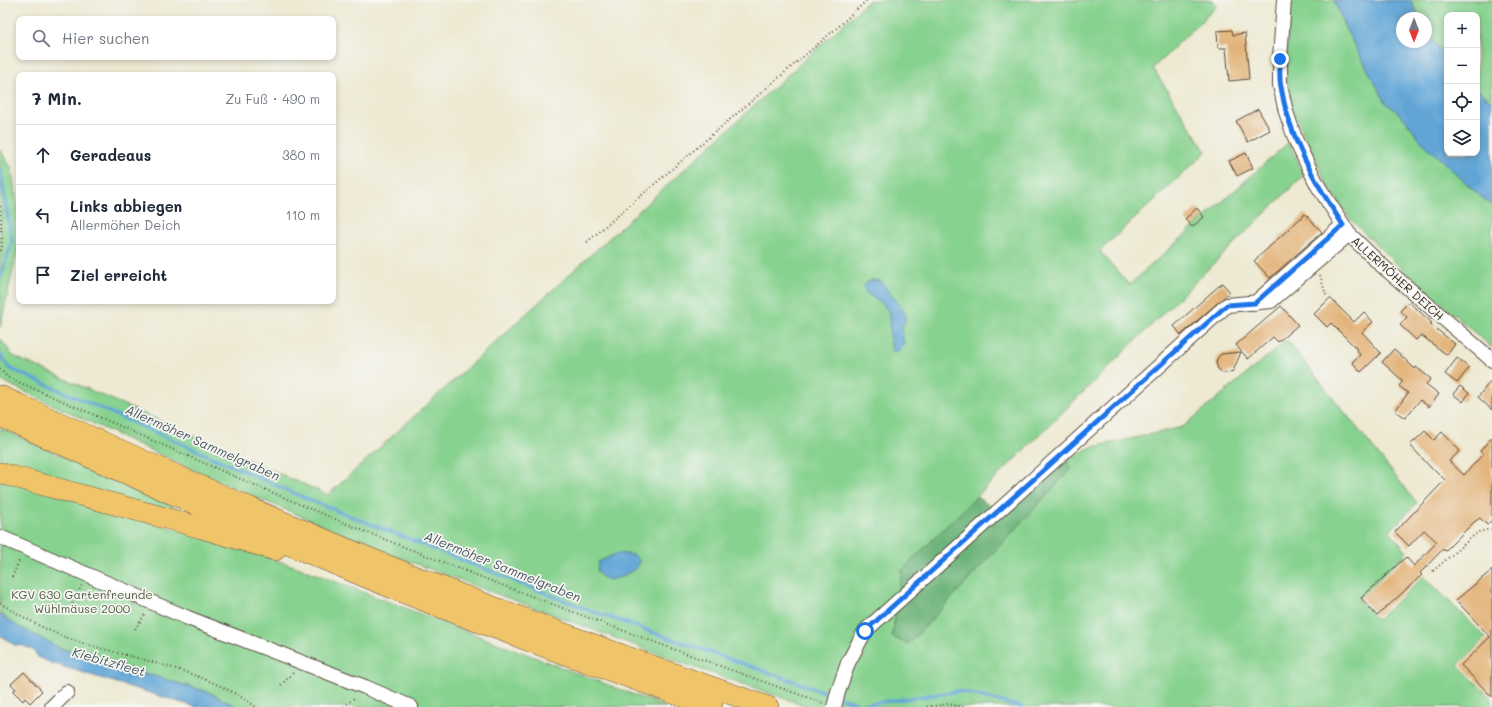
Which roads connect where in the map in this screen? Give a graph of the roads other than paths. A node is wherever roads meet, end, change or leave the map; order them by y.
1 (1284, 0) edge
2 (1346, 229) junction
3 (1255, 303) junction
4 (1492, 360) edge
5 (0, 396) edge
6 (0, 416) edge
7 (0, 473) edge
8 (0, 537) edge
9 (341, 566) junction
10 (67, 692) dead end
11 (830, 706) edge
12 (52, 707) edge
13 (411, 707) edge
14 (712, 707) edge
15 (768, 707) edge

1 - 2 street, ALLERMÖHER DEICH
2 - 3 street
2 - 3 street
2 - 4 street, ALLERMÖHER DEICH
3 - 11 street, bridge
5 - 15 highway
6 - 9 highway
7 - 9 highway
8 - 13 street
9 - 14 highway
10 - 12 street

